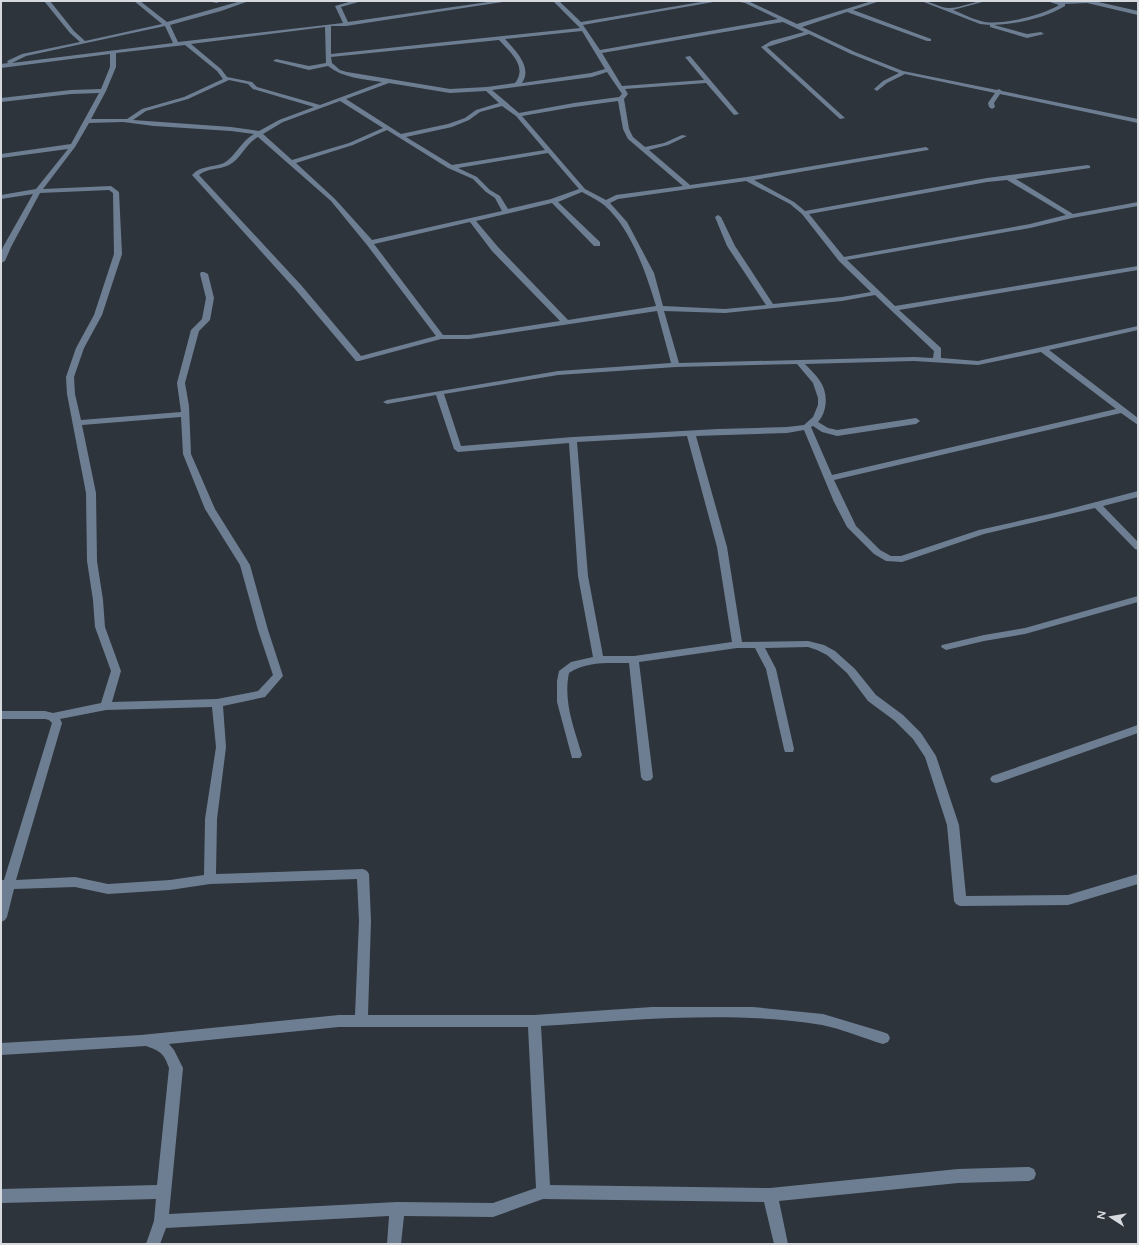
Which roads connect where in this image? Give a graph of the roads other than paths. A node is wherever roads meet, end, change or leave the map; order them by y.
1 (47, 1) edge
2 (137, 1) edge
3 (210, 1) edge
4 (217, 1) edge
5 (246, 1) edge
6 (359, 1) edge
7 (506, 1) edge
8 (556, 1) edge
9 (716, 1) edge
10 (738, 1) edge
11 (877, 1) edge
12 (924, 1) edge
13 (983, 1) edge
14 (1050, 1) edge
15 (748, 2) edge
16 (1060, 3) junction
17 (947, 10) junction
18 (849, 11) junction
19 (1138, 13) edge
20 (784, 20) junction
21 (346, 24) junction
22 (167, 25) junction
23 (328, 25) junction
24 (990, 25) junction
25 (581, 26) junction
26 (798, 26) junction
27 (808, 32) junction
28 (1041, 34) dead end
29 (1027, 36) junction
30 (500, 37) junction
31 (929, 40) dead end
32 (1036, 41) dead end
33 (84, 43) junction
34 (186, 43) junction
35 (176, 44) junction
36 (113, 52) junction
37 (598, 52) junction
38 (24, 55) junction
39 (328, 56) junction
40 (688, 57) dead end
41 (2, 58) edge
42 (276, 61) dead end
43 (329, 64) junction
44 (1, 66) edge
45 (608, 70) junction
46 (901, 72) junction
47 (227, 79) junction
48 (708, 81) junction
49 (387, 82) junction
50 (518, 84) junction
51 (620, 88) junction
52 (487, 89) junction
53 (877, 89) dead end
54 (102, 91) junction
55 (999, 91) junction
56 (341, 99) junction
57 (621, 99) junction
58 (1, 100) edge
59 (503, 104) junction
60 (321, 107) junction
61 (992, 107) dead end
62 (736, 114) dead end
63 (1138, 114) edge
64 (518, 115) junction
65 (842, 118) dead end
66 (1131, 119) junction
67 (86, 121) junction
68 (127, 121) junction
69 (1138, 121) edge
70 (387, 128) junction
71 (258, 133) junction
72 (400, 136) junction
73 (684, 136) dead end
74 (73, 146) junction
75 (926, 149) dead end
76 (643, 150) junction
77 (550, 151) junction
78 (1, 155) edge
79 (290, 163) junction
80 (450, 167) junction
81 (1088, 167) dead end
82 (1008, 178) junction
83 (747, 179) junction
84 (689, 187) junction
85 (583, 190) junction
86 (38, 191) junction
87 (1, 197) edge
88 (553, 200) junction
89 (606, 200) junction
90 (1138, 204) edge
91 (506, 211) junction
92 (804, 213) junction
93 (1072, 216) junction
94 (718, 217) dead end
95 (471, 219) junction
96 (370, 243) junction
97 (597, 244) dead end
98 (842, 259) junction
99 (1, 261) edge
100 (1138, 268) edge
101 (204, 274) dead end
102 (876, 293) junction
103 (771, 307) junction
104 (659, 308) junction
105 (893, 310) junction
106 (566, 322) junction
107 (1138, 328) edge
108 (440, 337) junction
109 (1044, 350) junction
110 (937, 361) junction
111 (799, 362) junction
112 (676, 365) junction
113 (439, 392) junction
114 (387, 402) dead end
115 (1123, 410) junction
116 (185, 414) junction
117 (916, 421) dead end
118 (1138, 422) edge
119 (77, 423) junction
120 (810, 424) junction
121 (691, 434) junction
122 (573, 440) junction
123 (830, 478) junction
124 (1138, 494) edge
125 (1096, 504) junction
126 (1138, 548) edge
127 (1138, 599) edge
128 (758, 644) junction
129 (737, 645) junction
130 (946, 647) dead end
131 (634, 659) junction
132 (599, 660) junction
133 (217, 703) junction
134 (106, 706) junction
135 (1, 715) edge
136 (53, 717) junction
137 (1138, 729) edge
138 (790, 749) dead end
139 (576, 755) dead end
140 (647, 777) dead end
141 (996, 779) dead end
142 (210, 878) junction
143 (1138, 879) edge
144 (5, 884) edge
145 (1, 917) edge
146 (361, 1021) junction
147 (534, 1021) junction
148 (883, 1038) dead end
149 (141, 1041) junction
150 (1, 1049) edge
151 (1029, 1174) dead end
152 (164, 1192) junction
153 (543, 1192) junction
154 (770, 1195) junction
155 (1, 1196) edge
156 (397, 1209) junction
157 (161, 1221) junction
158 (154, 1244) edge
159 (394, 1244) edge
160 (781, 1244) edge

1 - 33 street
2 - 22 street
3 - 4 street
5 - 22 street
6 - 21 street
7 - 21 street
8 - 25 street
9 - 25 street
10 - 15 street
11 - 18 street
12 - 17 street
13 - 17 street
14 - 16 street
15 - 20 street
16 - 19 street
16 - 24 street
17 - 24 street
18 - 26 street
18 - 31 street
20 - 26 street
20 - 37 street
21 - 23 street
22 - 33 street
22 - 35 street
23 - 34 street
23 - 39 street
24 - 29 street
25 - 30 street
25 - 37 street
26 - 27 street
27 - 46 street
27 - 65 street
28 - 29 street
29 - 32 street
30 - 39 street
30 - 50 street
33 - 38 street
34 - 35 street
34 - 47 street
35 - 36 street
36 - 44 street
36 - 54 street
37 - 45 street
38 - 41 street
38 - 44 street
39 - 43 street
40 - 48 street
42 - 43 street
43 - 49 street
45 - 50 street
45 - 51 street
46 - 53 street
46 - 55 street
47 - 60 street
47 - 68 street
48 - 51 street
48 - 62 street
49 - 52 street
49 - 56 street
50 - 52 street
51 - 57 street
52 - 59 street
54 - 58 street
54 - 67 street
55 - 61 street
55 - 66 street
56 - 60 street
56 - 70 street
57 - 64 street
57 - 76 street
59 - 64 street
59 - 72 street
60 - 71 street
63 - 66 street
64 - 77 street
66 - 69 street
67 - 68 street
67 - 74 street
68 - 71 street
70 - 72 street
70 - 79 street
71 - 79 street
71 - 108 street
72 - 80 street
73 - 76 street
74 - 78 street
74 - 86 street
75 - 83 street
76 - 84 street
77 - 80 street
77 - 85 street
79 - 96 street
80 - 91 street
81 - 82 street
82 - 92 street
82 - 93 street
83 - 84 street
83 - 92 street
84 - 89 street
85 - 88 street
85 - 89 street
86 - 87 street
86 - 99 street
86 - 119 street
88 - 91 street
88 - 97 street
89 - 104 street
90 - 93 street
91 - 95 street
92 - 98 street
93 - 98 street
94 - 103 street
95 - 96 street
95 - 106 street
96 - 108 street
98 - 102 street
100 - 105 street
101 - 116 street
102 - 103 street
102 - 105 street
103 - 104 street
104 - 106 street
104 - 112 street
105 - 110 street
106 - 108 street
107 - 109 street
109 - 110 street
109 - 115 street
110 - 111 street
111 - 112 street
111 - 120 street
112 - 113 street
113 - 114 street
113 - 122 street
115 - 118 street
115 - 123 street
116 - 119 street
116 - 133 street
117 - 120 street
119 - 134 street
120 - 121 street
120 - 123 street
121 - 122 street
121 - 129 street
122 - 132 street
123 - 125 street
124 - 125 street
125 - 126 street
127 - 130 street
128 - 129 street
128 - 138 street
128 - 143 street
129 - 131 street
131 - 132 street
131 - 140 street
132 - 139 street
133 - 134 street
133 - 142 street
134 - 136 street
135 - 136 street
136 - 144 street
137 - 141 street
142 - 144 street
142 - 146 street
144 - 145 street
146 - 147 street
146 - 149 street
147 - 148 street
147 - 153 street
149 - 150 street
149 - 152 street
151 - 154 street
152 - 155 street
152 - 157 street
153 - 154 street
153 - 156 street
154 - 160 street
156 - 157 street
156 - 159 street
157 - 158 street

